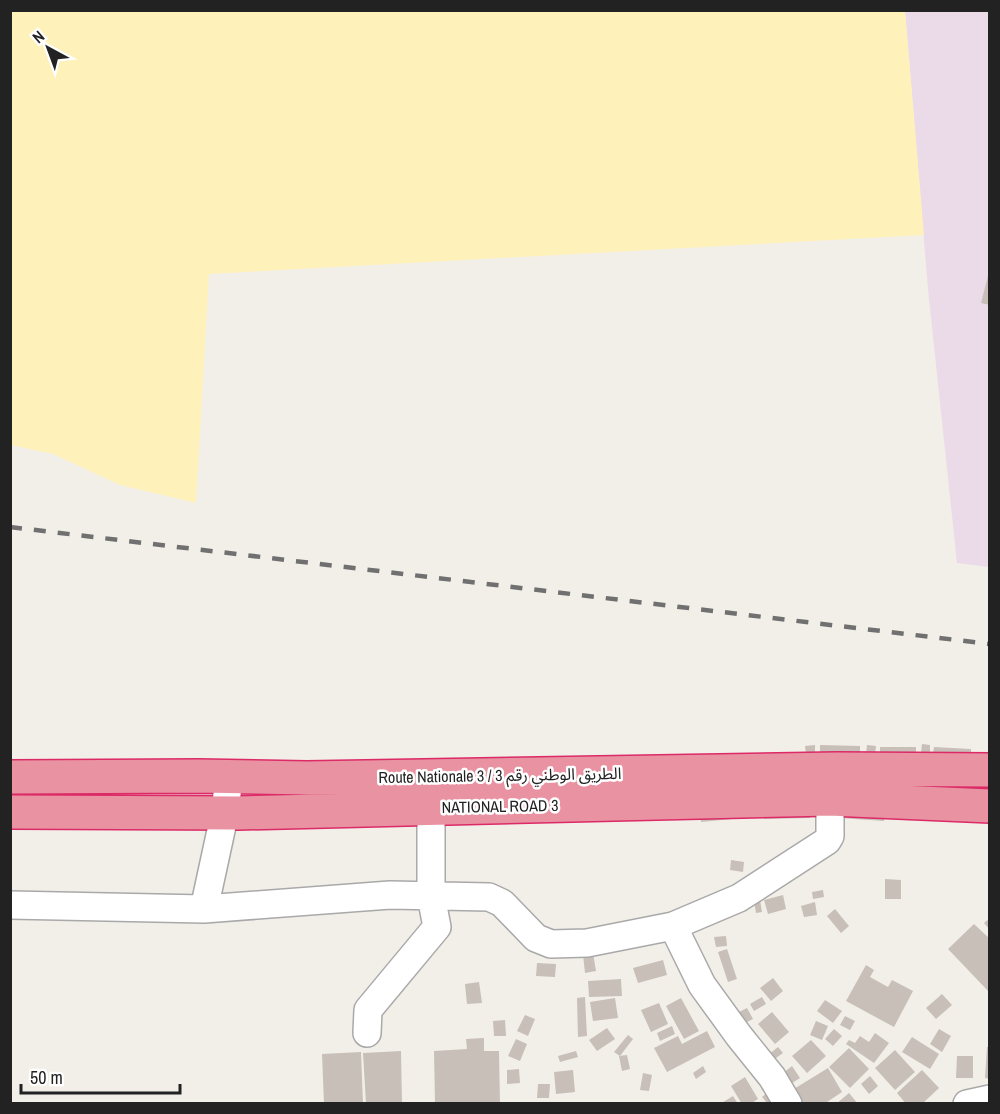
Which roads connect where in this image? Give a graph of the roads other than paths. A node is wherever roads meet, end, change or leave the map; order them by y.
1 (990, 770) edge
2 (10, 777) edge
3 (229, 777) junction
4 (830, 799) junction
5 (990, 806) edge
6 (431, 808) junction
7 (10, 812) edge
8 (225, 812) junction
9 (431, 896) junction
10 (10, 905) edge
11 (204, 909) junction
12 (673, 926) junction
13 (367, 1033) dead end
14 (990, 1099) edge
15 (788, 1104) edge
16 (967, 1104) edge

1 - 3 highway, Route Nationale 3 / الطريق الوطني رقم 3
2 - 3 highway, Route Nationale 3 / الطريق الوطني رقم 3
3 - 8 street
4 - 5 highway, NATIONAL ROAD 3
4 - 6 highway, NATIONAL ROAD 3
4 - 12 street
6 - 8 highway, NATIONAL ROAD 3
6 - 9 street
7 - 8 highway, NATIONAL ROAD 3
8 - 11 street
9 - 11 street
9 - 12 street
9 - 13 street
10 - 11 street
12 - 15 street
14 - 16 street

